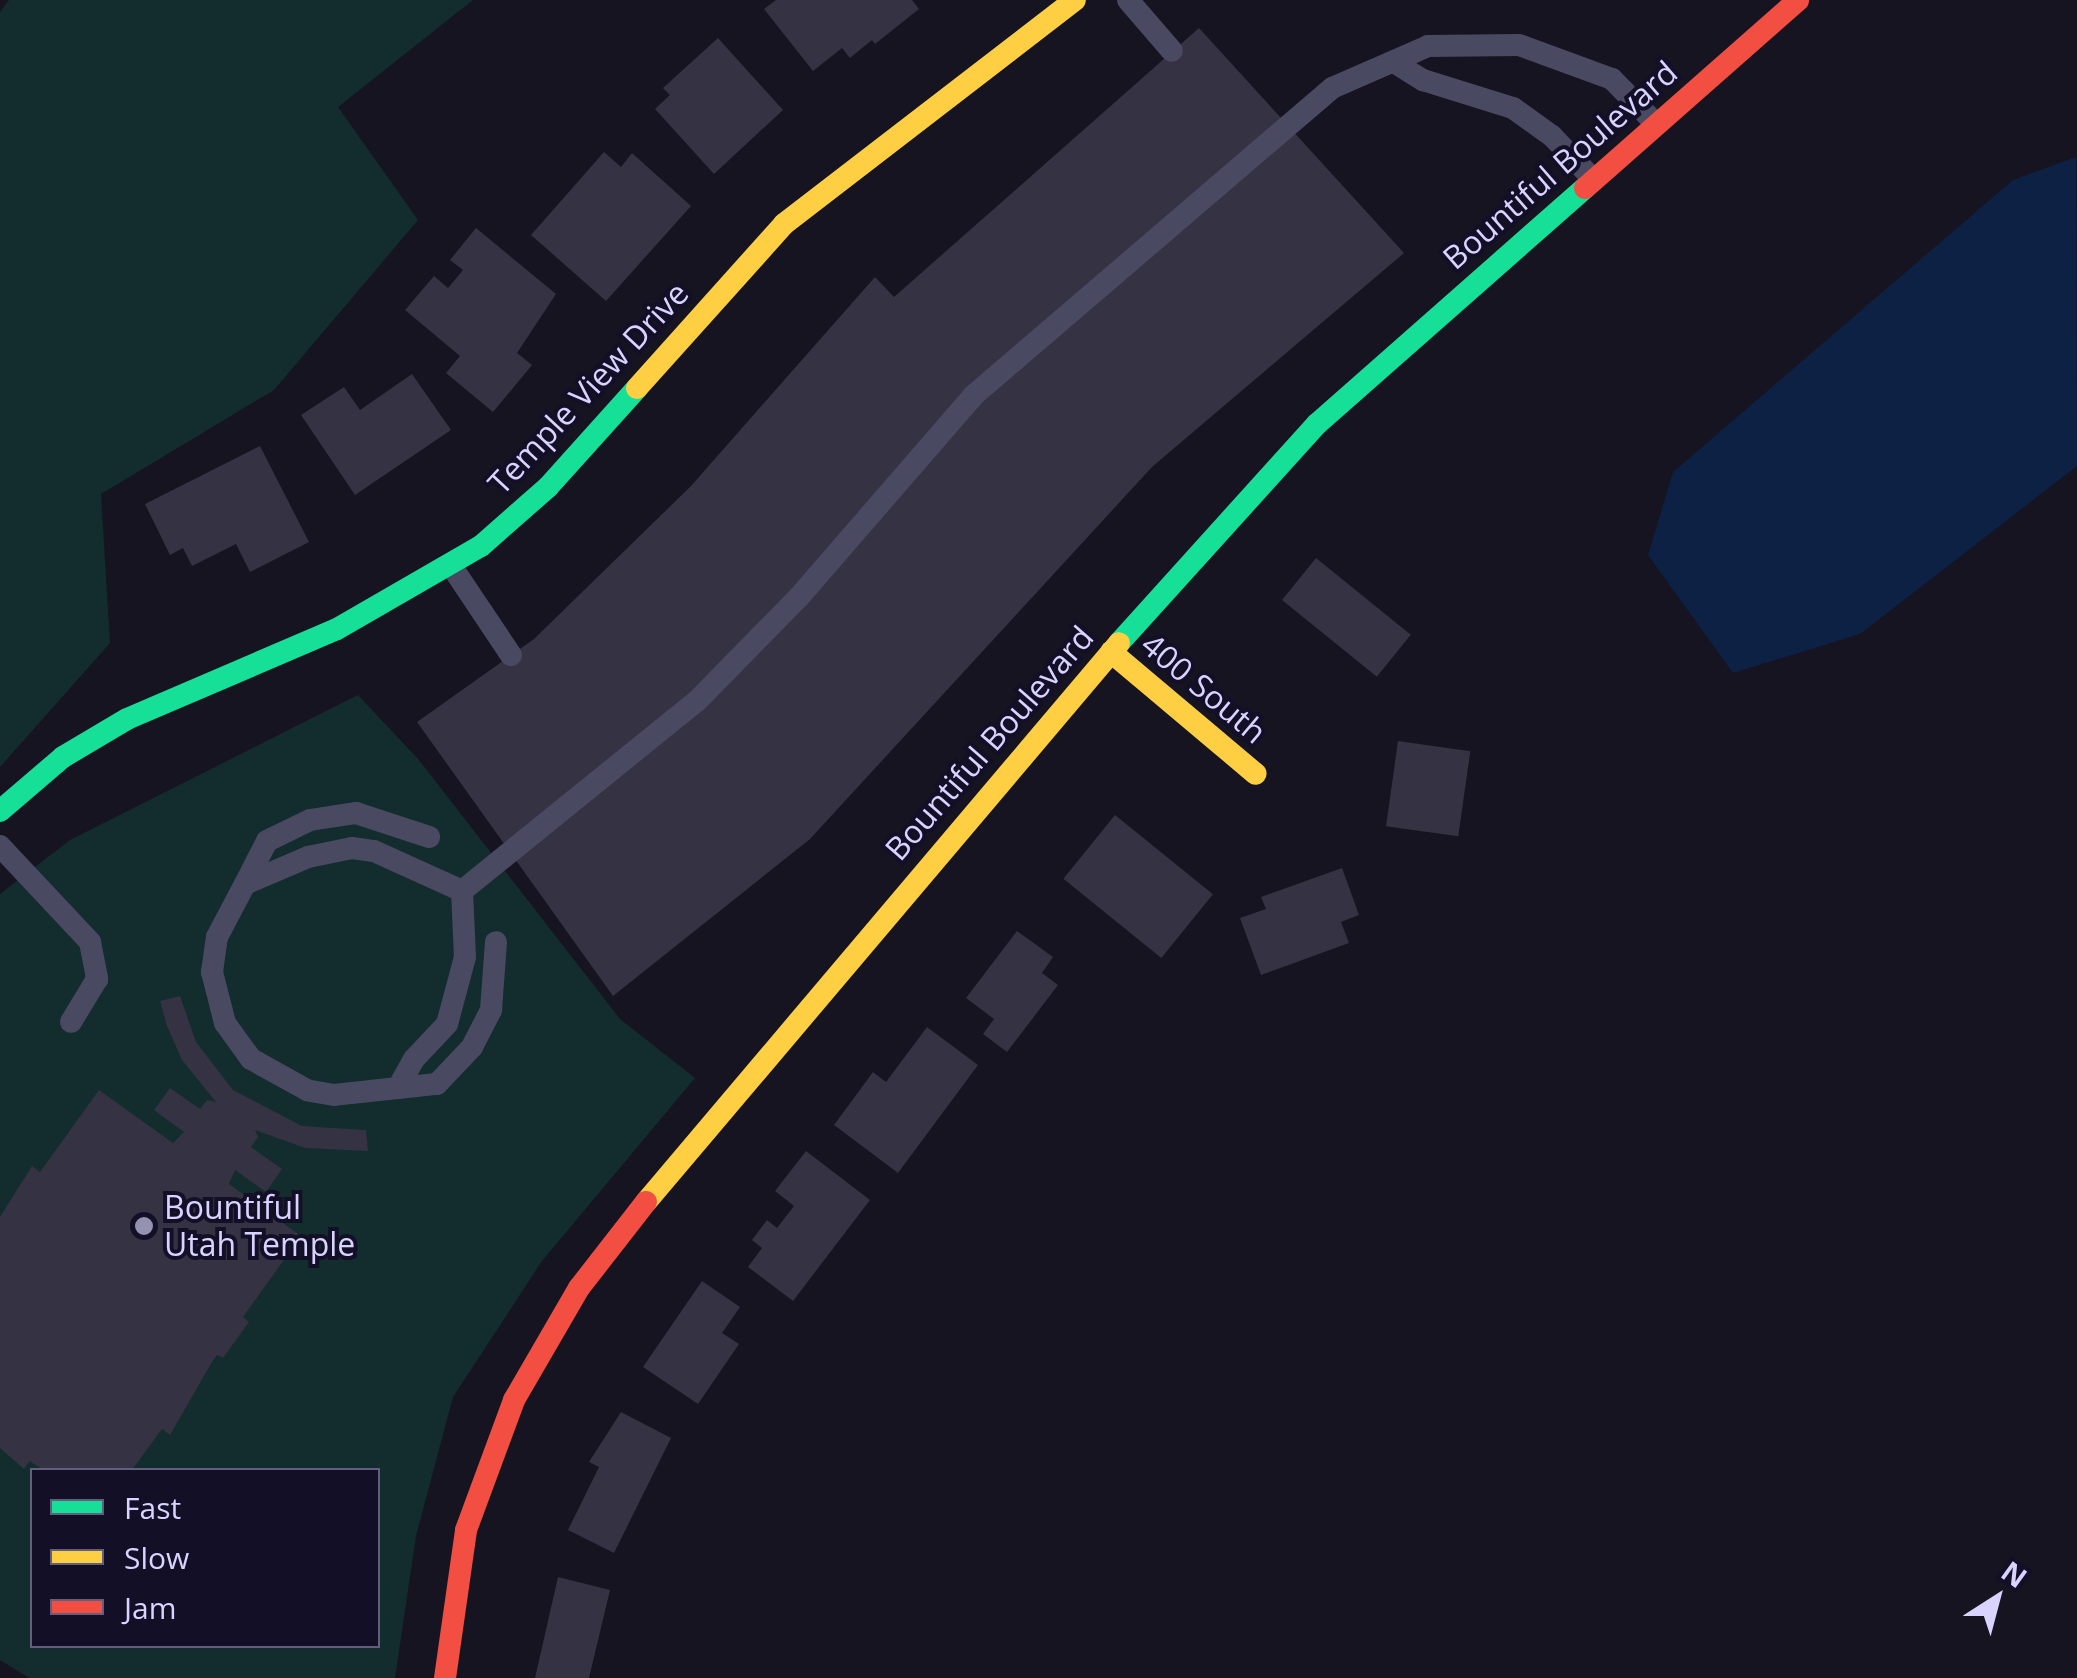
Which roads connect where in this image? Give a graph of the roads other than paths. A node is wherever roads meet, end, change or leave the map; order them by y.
1 (1074, 0) edge
2 (1128, 0) edge
3 (1798, 0) edge
4 (1172, 51) dead end
5 (1397, 64) junction
6 (1656, 124) junction
7 (1593, 180) junction
8 (452, 567) junction
9 (1110, 652) junction
10 (510, 654) dead end
11 (1256, 774) dead end
12 (0, 810) edge
13 (429, 837) dead end
14 (0, 846) edge
15 (245, 884) junction
16 (462, 891) junction
17 (496, 942) dead end
18 (71, 1022) dead end
19 (398, 1088) junction
20 (445, 1678) edge

1 - 8 main road, Temple View Drive
2 - 4 lane
3 - 6 main road, Bountiful Boulevard
5 - 6 lane
5 - 7 lane
5 - 16 lane
6 - 7 main road, Bountiful Boulevard
7 - 9 main road, Bountiful Boulevard
8 - 10 lane
8 - 12 main road, Temple View Drive
9 - 11 main road, 400 South
9 - 20 main road, Bountiful Boulevard
13 - 15 lane
14 - 18 lane
15 - 16 lane
15 - 19 lane
16 - 19 lane
17 - 19 lane

